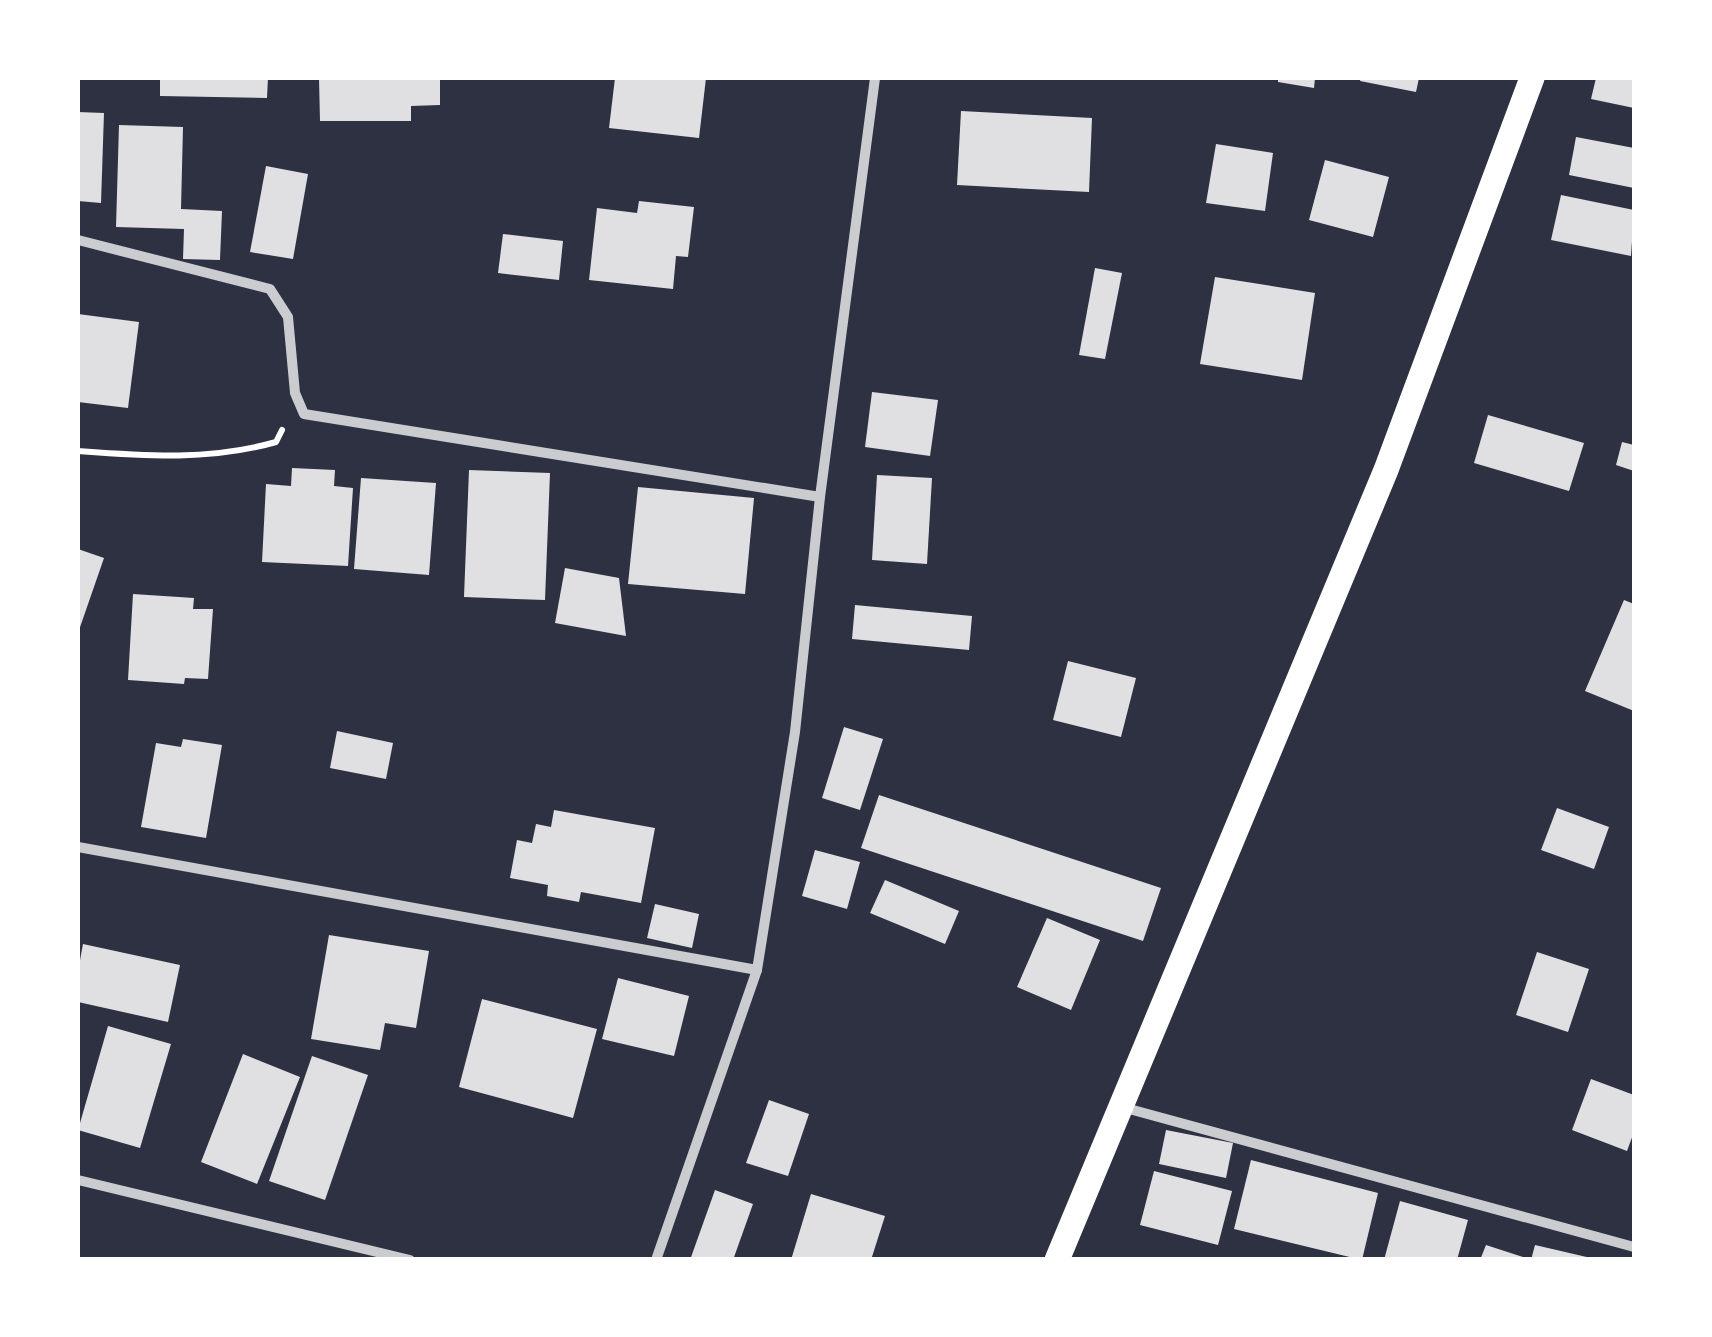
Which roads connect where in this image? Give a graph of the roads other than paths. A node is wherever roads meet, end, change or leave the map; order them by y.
1 (875, 78) edge
2 (1532, 78) edge
3 (78, 240) edge
4 (820, 497) junction
5 (78, 847) edge
6 (757, 970) junction
7 (1122, 1106) junction
8 (78, 1180) edge
9 (1634, 1246) edge
10 (410, 1260) edge
11 (656, 1260) edge
12 (1058, 1260) edge

1 - 4 street
2 - 7 main road
3 - 4 street
4 - 6 street
5 - 6 street
6 - 11 street
7 - 9 street
7 - 12 main road
8 - 10 street

